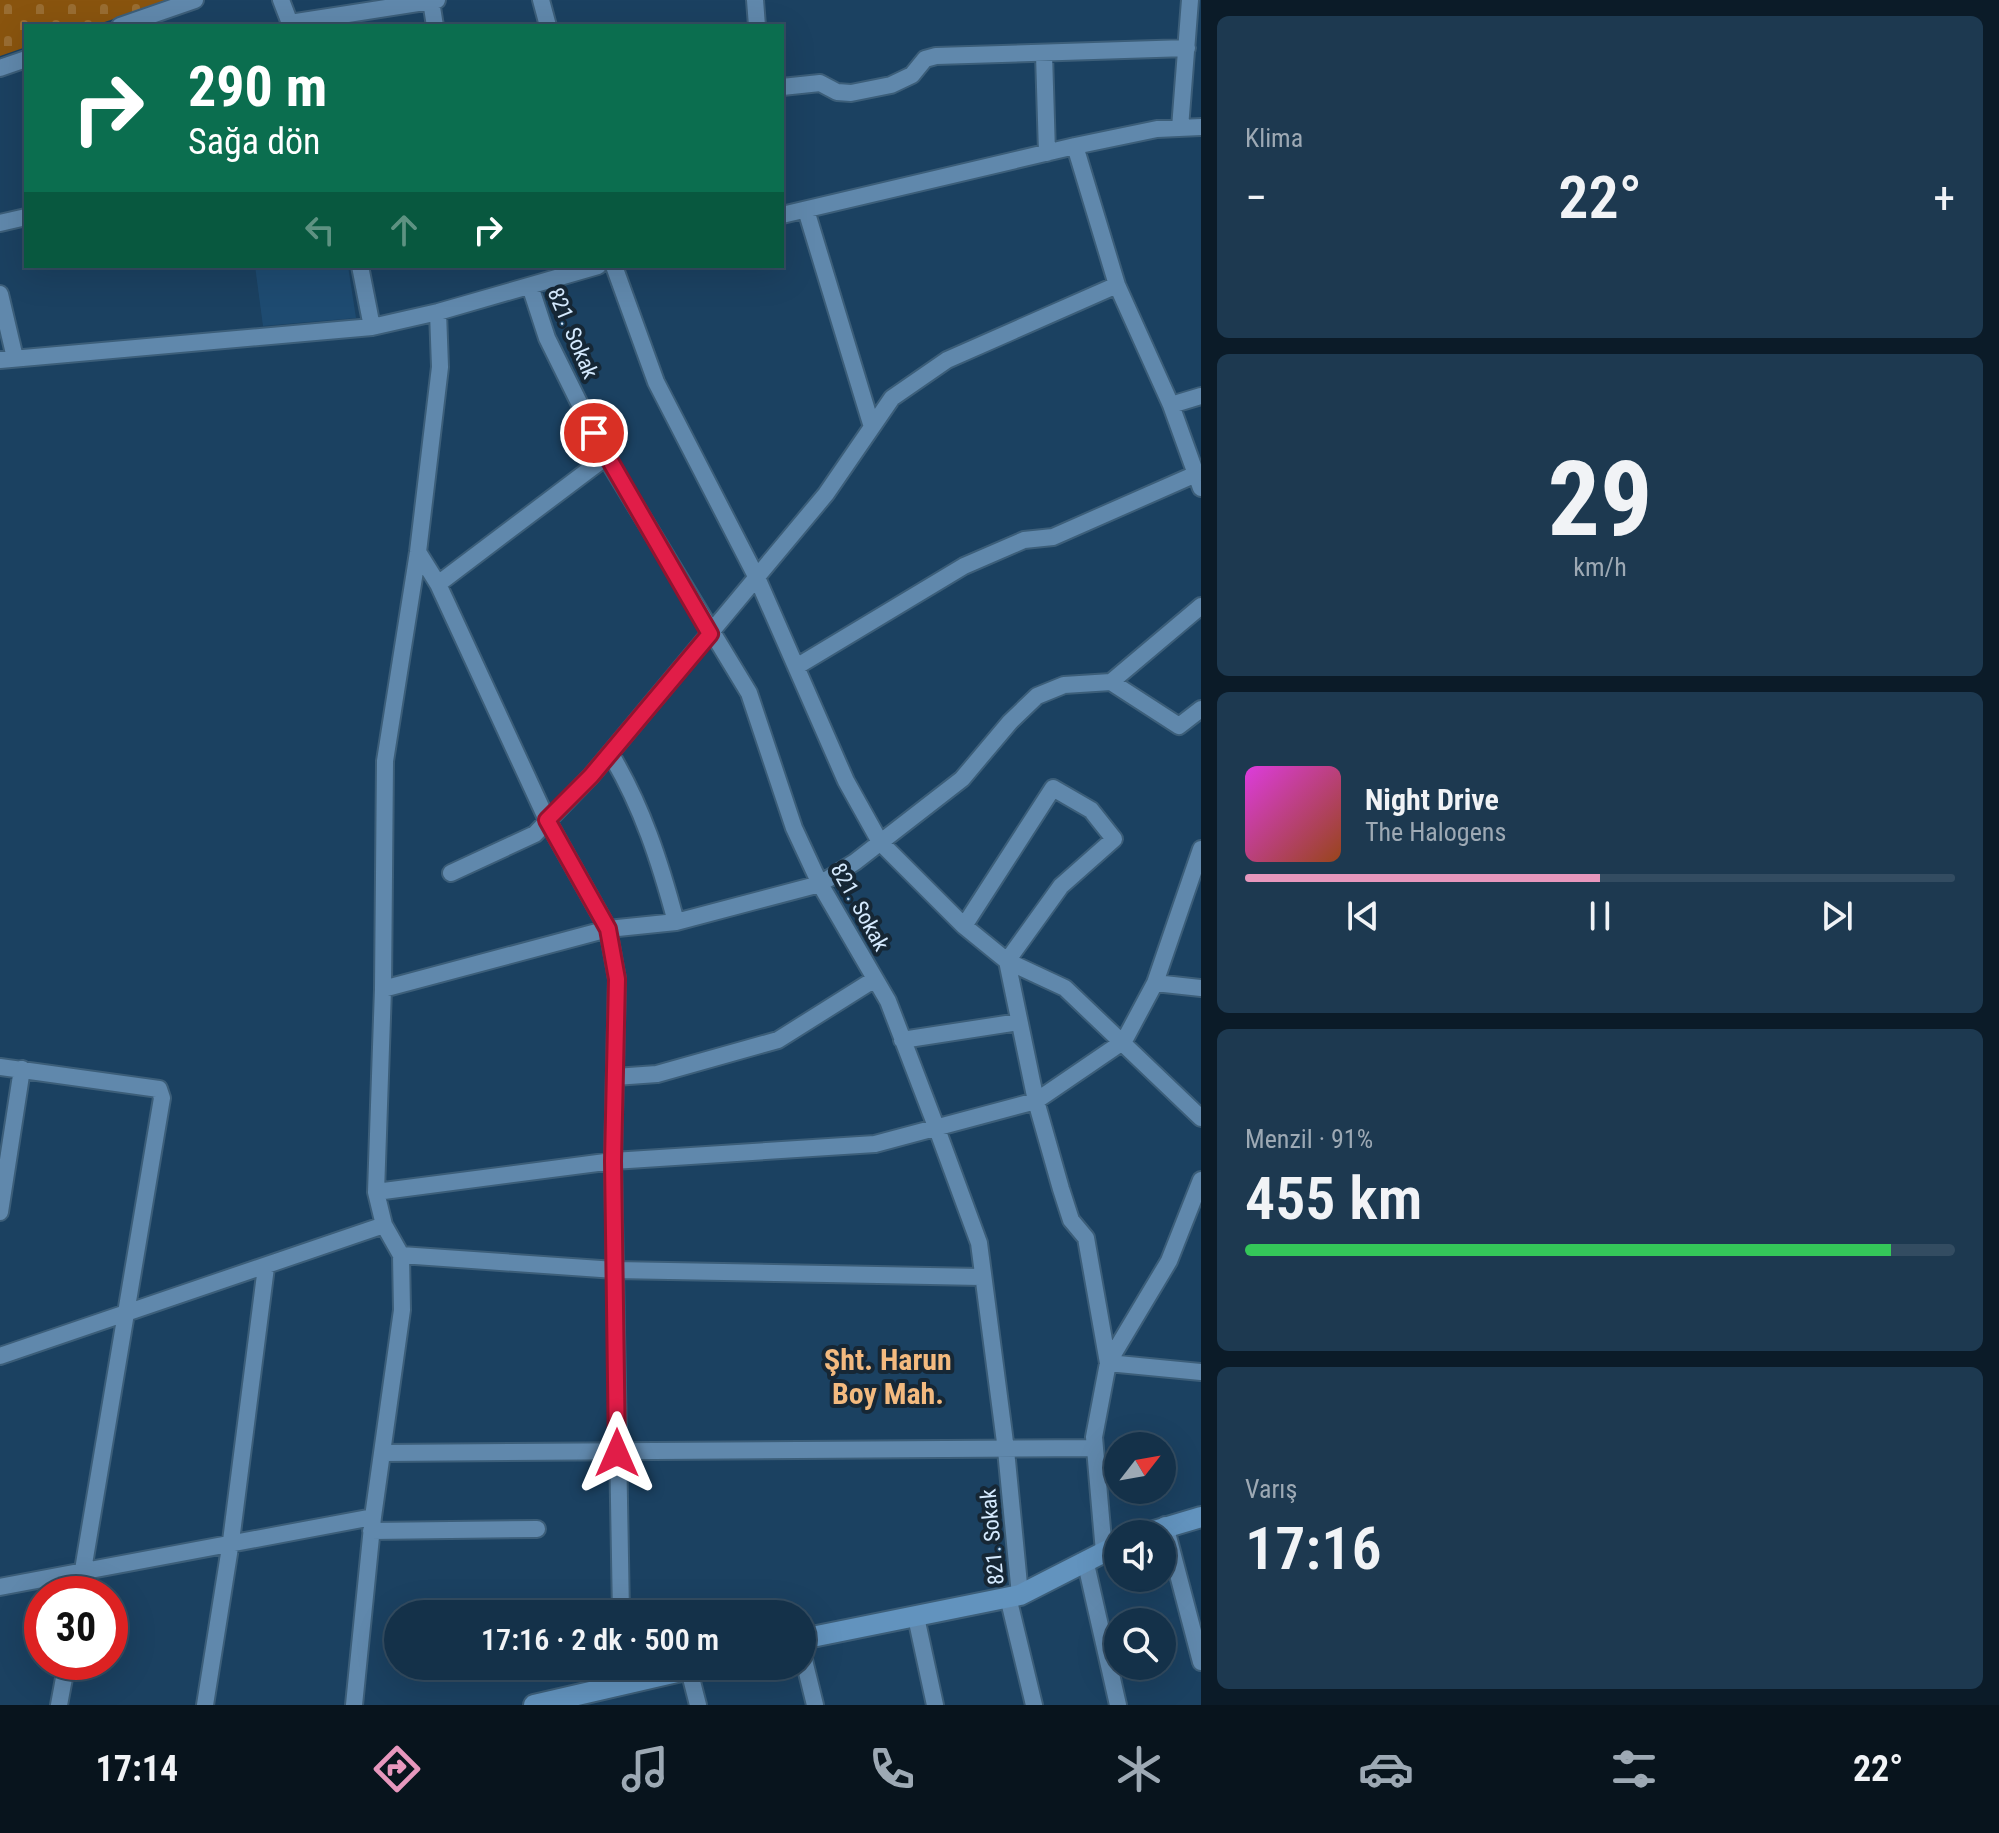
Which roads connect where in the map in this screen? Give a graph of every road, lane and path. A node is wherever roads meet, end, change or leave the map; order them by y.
1 (195, 0) edge
2 (281, 0) edge
3 (541, 0) edge
4 (755, 0) edge
5 (1190, 0) edge
6 (434, 1) edge
7 (126, 24) edge
8 (290, 24) edge
9 (435, 24) edge
10 (547, 24) edge
11 (757, 24) edge
12 (1187, 48) junction
13 (1044, 54) junction
14 (24, 60) edge
15 (0, 68) edge
16 (784, 87) edge
17 (1201, 127) edge
18 (1180, 128) junction
19 (1075, 146) junction
20 (1047, 153) junction
21 (806, 210) junction
22 (784, 215) edge
23 (24, 217) edge
24 (0, 223) edge
25 (360, 268) edge
26 (591, 268) edge
27 (615, 268) edge
28 (1117, 285) junction
29 (530, 286) junction
30 (0, 294) edge
31 (438, 312) junction
32 (372, 327) junction
33 (7, 359) edge
34 (1201, 396) edge
35 (1171, 405) junction
36 (872, 427) junction
37 (606, 457) junction
38 (1198, 481) edge
39 (418, 552) junction
40 (758, 580) junction
41 (438, 584) junction
42 (1201, 606) edge
43 (710, 634) junction
44 (796, 667) junction
45 (1111, 682) junction
46 (1201, 709) edge
47 (610, 753) junction
48 (547, 820) junction
49 (880, 842) junction
50 (1201, 849) edge
51 (451, 873) dead end
52 (820, 884) junction
53 (676, 922) junction
54 (964, 926) junction
55 (608, 929) junction
56 (1007, 961) junction
57 (875, 979) junction
58 (1155, 983) junction
59 (1201, 988) edge
60 (383, 989) junction
61 (1019, 1022) junction
62 (902, 1040) junction
63 (1124, 1041) junction
64 (0, 1067) edge
65 (22, 1069) junction
66 (615, 1077) junction
67 (1036, 1101) junction
68 (1201, 1118) edge
69 (937, 1129) junction
70 (613, 1161) junction
71 (1201, 1180) edge
72 (376, 1192) junction
73 (0, 1212) edge
74 (384, 1225) junction
75 (401, 1255) junction
76 (266, 1267) junction
77 (615, 1270) junction
78 (981, 1277) junction
79 (124, 1314) junction
80 (0, 1356) edge
81 (1108, 1363) junction
82 (1201, 1372) edge
83 (1095, 1448) junction
84 (1006, 1450) junction
85 (382, 1453) junction
86 (617, 1453) junction
87 (1201, 1517) edge
88 (1107, 1520) edge
89 (1176, 1523) edge
90 (372, 1524) junction
91 (537, 1529) dead end
92 (231, 1541) junction
93 (1104, 1552) edge
94 (1086, 1564) junction
95 (1176, 1567) edge
96 (83, 1571) junction
97 (82, 1576) edge
98 (0, 1587) edge
99 (1014, 1596) junction
100 (621, 1600) edge
101 (916, 1617) junction
102 (816, 1636) edge
103 (1201, 1662) edge
104 (64, 1680) edge
105 (609, 1680) edge
106 (697, 1680) edge
107 (809, 1680) edge
108 (556, 1702) edge
109 (59, 1705) edge
110 (205, 1705) edge
111 (354, 1705) edge
112 (534, 1705) edge
113 (698, 1705) edge
114 (815, 1705) edge
115 (935, 1705) edge
116 (1034, 1705) edge
117 (1118, 1705) edge

1 - 7 street
2 - 8 street
3 - 10 street
4 - 11 street
5 - 12 street
6 - 8 street
6 - 9 street
12 - 13 street
12 - 18 street
13 - 16 street
13 - 20 street
14 - 15 street
17 - 18 street
18 - 19 street
19 - 20 street
19 - 28 street
20 - 21 street
21 - 22 street
21 - 36 street
23 - 24 street
25 - 32 street
26 - 29 street
27 - 40 street
28 - 35 street
28 - 36 street
29 - 31 street
29 - 37 street, 821. Sokak
30 - 33 street
31 - 32 street
31 - 39 street
32 - 33 street
34 - 35 street
35 - 38 street
36 - 40 street
37 - 41 street
37 - 43 street, 821. Sokak
38 - 44 street
39 - 41 street
39 - 60 street
40 - 43 street
40 - 44 street
41 - 48 street
42 - 45 street
43 - 47 street
43 - 52 street, 821. Sokak
44 - 49 street
45 - 46 street
45 - 49 street
47 - 48 street
47 - 53 street
48 - 51 street
48 - 55 street
49 - 52 street
49 - 54 street
50 - 58 street
52 - 53 street
52 - 57 street, 821. Sokak
53 - 55 street
54 - 56 street
54 - 56 street
55 - 60 street
55 - 66 street
56 - 61 street
56 - 63 street
57 - 62 street, 821. Sokak
57 - 66 street
58 - 59 street
58 - 63 street
60 - 72 street
61 - 62 street
61 - 67 street
62 - 69 street, 821. Sokak
63 - 67 street
63 - 68 street
64 - 65 street
65 - 73 street
65 - 79 street
66 - 70 street
67 - 69 street
67 - 81 street
69 - 70 street
69 - 78 street, 821. Sokak
70 - 72 street
70 - 77 street
71 - 81 street
72 - 74 street
74 - 75 street
74 - 76 street
75 - 77 street
75 - 85 street
76 - 79 street
76 - 92 street
77 - 78 street
77 - 86 street
78 - 84 street, 821. Sokak
79 - 80 street
79 - 96 street
81 - 82 street
81 - 83 street
83 - 84 street
83 - 88 street
84 - 86 street
84 - 99 street, 821. Sokak
85 - 86 street
85 - 90 street
86 - 100 street
87 - 89 street
90 - 91 street
90 - 92 street
90 - 111 street
92 - 96 street
92 - 110 street
93 - 94 street
94 - 99 street
94 - 117 street
95 - 103 street
96 - 97 street
96 - 98 street
99 - 101 street
99 - 116 street, 821. Sokak
101 - 102 street
101 - 115 street
104 - 109 street
105 - 108 street
106 - 113 street
107 - 114 street
108 - 112 street

